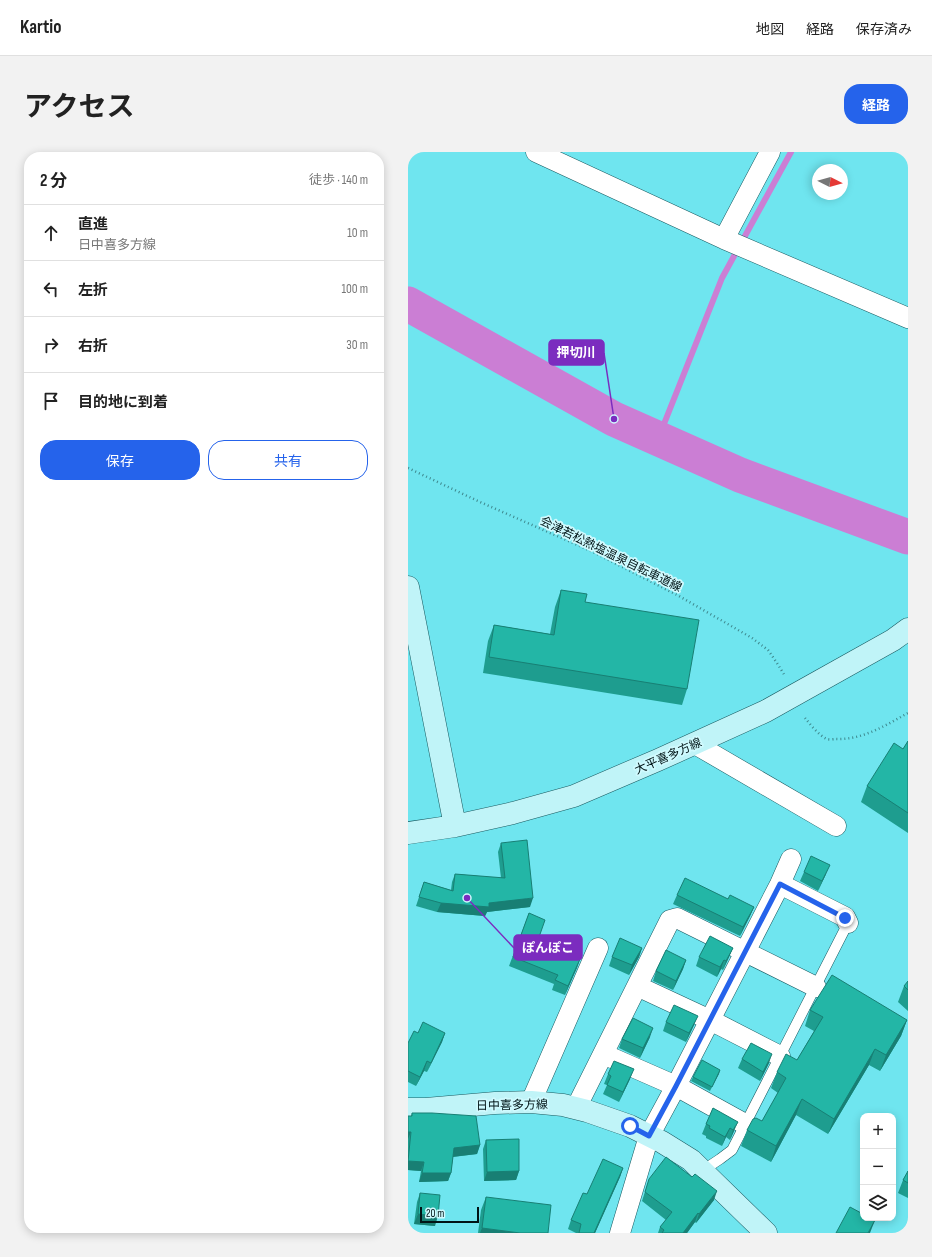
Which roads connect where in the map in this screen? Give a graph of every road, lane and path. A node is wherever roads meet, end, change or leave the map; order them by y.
1 (536, 152) edge
2 (770, 152) edge
3 (724, 238) junction
4 (908, 318) edge
5 (408, 468) edge
6 (408, 586) edge
7 (900, 634) edge
8 (787, 681) dead end
9 (908, 713) edge
10 (805, 718) dead end
11 (696, 744) junction
12 (455, 826) junction
13 (836, 826) dead end
14 (408, 833) edge
15 (790, 859) dead end
16 (780, 884) junction
17 (848, 923) joint
18 (598, 948) dead end
19 (745, 952) junction
20 (637, 986) junction
21 (816, 986) junction
22 (710, 1020) junction
23 (603, 1054) junction
24 (780, 1056) junction
25 (676, 1086) junction
26 (531, 1102) junction
27 (576, 1108) junction
28 (408, 1109) edge
29 (745, 1124) junction
30 (649, 1136) junction
31 (702, 1171) junction
32 (620, 1233) edge
33 (766, 1233) edge

1 - 3 street
2 - 3 street
3 - 4 street
5 - 8 path, 会津若松熱塩温泉自転車道線
6 - 12 main road
7 - 11 main road, 大平喜多方線
9 - 10 path
11 - 12 main road, 大平喜多方線
11 - 13 street
12 - 14 main road, 大平喜多方線
15 - 16 street
16 - 17 street
16 - 19 street
17 - 21 lane
18 - 26 street
19 - 20 street
19 - 21 street
19 - 22 street
20 - 22 street
20 - 23 street
21 - 24 lane
22 - 24 street
22 - 25 street
23 - 25 street
23 - 27 street
24 - 29 lane
25 - 29 street
25 - 30 street
26 - 27 main road, 日中喜多方線
26 - 28 main road, 日中喜多方線
27 - 30 main road, 日中喜多方線
29 - 31 lane
30 - 31 main road, 日中喜多方線
30 - 32 street
31 - 33 main road, 日中喜多方線

